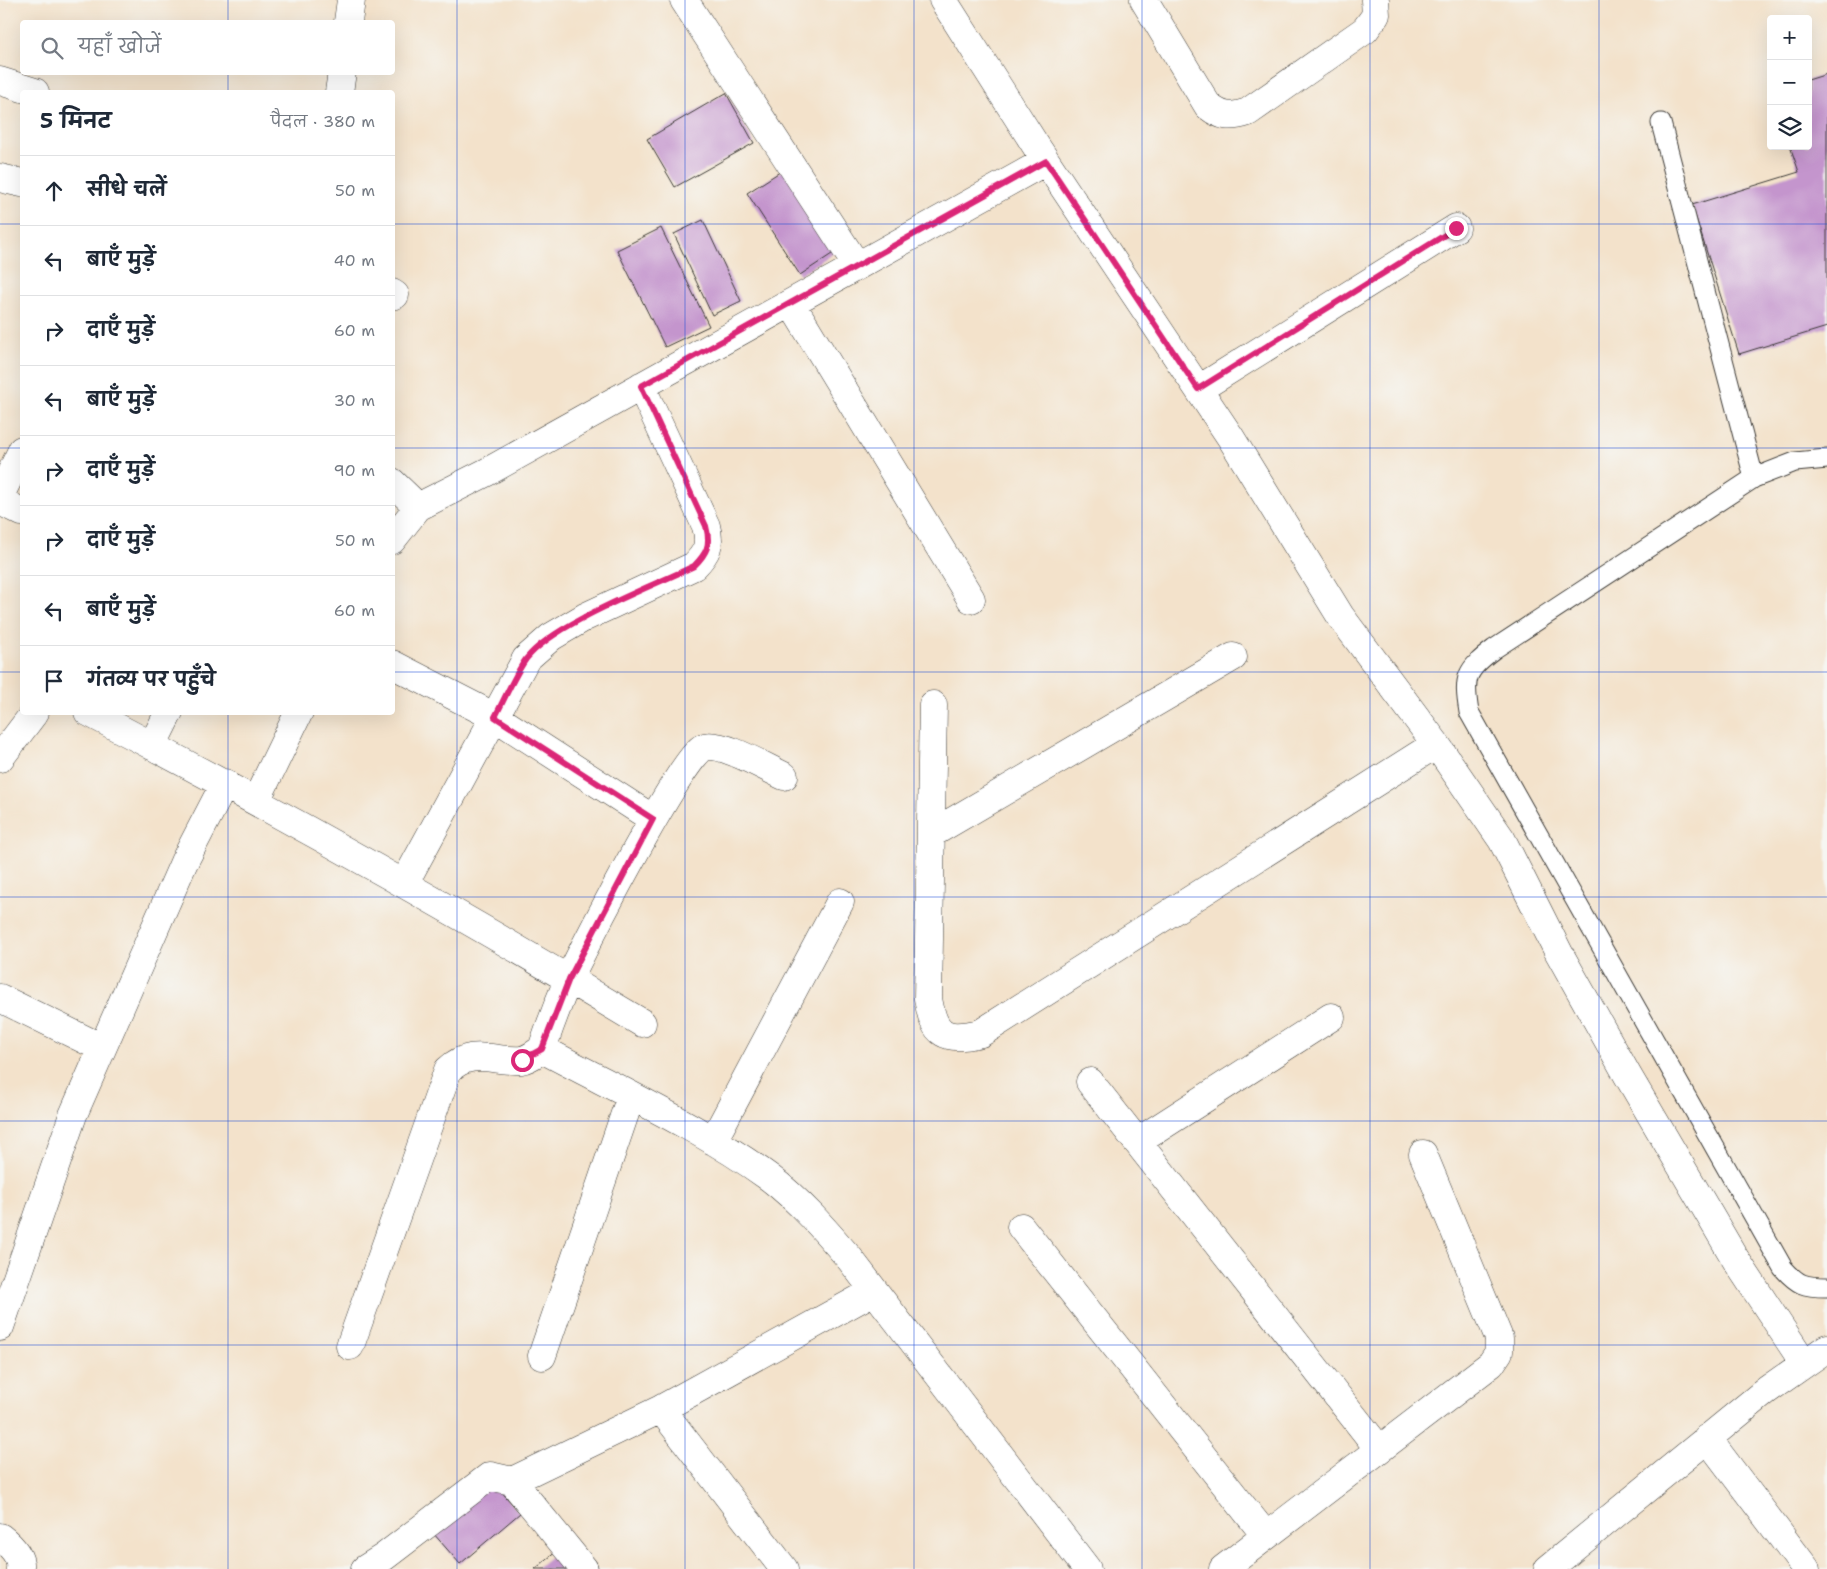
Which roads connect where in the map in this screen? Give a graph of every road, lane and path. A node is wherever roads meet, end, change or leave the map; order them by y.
1 (351, 0) edge
2 (684, 0) edge
3 (943, 0) edge
4 (1144, 0) edge
5 (1374, 0) edge
6 (348, 20) edge
7 (342, 75) edge
8 (0, 81) edge
9 (29, 90) edge
10 (339, 90) edge
11 (1661, 123) dead end
12 (1046, 161) junction
13 (0, 178) edge
14 (20, 183) edge
15 (1456, 228) dead end
16 (857, 266) junction
17 (791, 303) junction
18 (641, 386) junction
19 (1198, 389) junction
20 (20, 454) edge
21 (1827, 459) edge
22 (1754, 478) junction
23 (395, 485) edge
24 (0, 496) edge
25 (0, 501) edge
26 (418, 507) junction
27 (20, 511) edge
28 (395, 536) edge
29 (971, 600) dead end
30 (1233, 657) dead end
31 (395, 666) edge
32 (933, 705) dead end
33 (33, 715) edge
34 (94, 715) edge
35 (168, 715) edge
36 (297, 715) edge
37 (495, 717) junction
38 (1436, 744) junction
39 (152, 746) junction
40 (0, 758) edge
41 (784, 776) dead end
42 (225, 783) junction
43 (256, 801) junction
44 (653, 819) junction
45 (931, 834) junction
46 (404, 884) junction
47 (840, 902) dead end
48 (569, 979) junction
49 (0, 998) edge
50 (1331, 1017) dead end
51 (642, 1023) dead end
52 (102, 1048) junction
53 (542, 1049) junction
54 (1090, 1082) dead end
55 (631, 1096) junction
56 (713, 1141) junction
57 (1137, 1142) junction
58 (1423, 1154) dead end
59 (1021, 1227) dead end
60 (1827, 1287) edge
61 (874, 1290) junction
62 (0, 1327) edge
63 (350, 1346) dead end
64 (1827, 1348) edge
65 (542, 1356) dead end
66 (1804, 1363) junction
67 (661, 1409) junction
68 (1707, 1438) junction
69 (1378, 1449) junction
70 (512, 1481) junction
71 (1266, 1536) junction
72 (0, 1537) edge
73 (381, 1565) edge
74 (1557, 1566) edge
75 (20, 1569) edge
76 (584, 1569) edge
77 (784, 1569) edge
78 (1087, 1569) edge
79 (1223, 1569) edge
80 (1806, 1569) edge

1 - 6 street
2 - 16 street
3 - 12 street
4 - 5 street
7 - 10 street
8 - 9 street
11 - 22 lane
12 - 16 street
12 - 19 street
13 - 14 street
15 - 19 street
16 - 17 street
17 - 18 street
17 - 29 street
18 - 26 street
18 - 37 street
19 - 38 street
20 - 24 street
21 - 22 lane
22 - 60 lane
23 - 26 street
25 - 27 street
26 - 28 street
30 - 45 street
31 - 37 street
32 - 45 street
33 - 40 street
34 - 39 street
35 - 39 street
36 - 43 street
37 - 44 street
37 - 46 street
38 - 45 street
38 - 66 street
39 - 42 street
41 - 44 street
42 - 43 street
42 - 52 street
43 - 46 street
44 - 48 street
46 - 48 street
47 - 56 street
48 - 51 street
48 - 53 street
49 - 52 street
50 - 57 street
52 - 62 street
53 - 55 street
53 - 63 street
54 - 57 street
55 - 56 street
55 - 65 street
56 - 61 street
57 - 69 street
58 - 69 street
59 - 71 street
61 - 67 street
61 - 78 street
64 - 66 street
66 - 68 street
67 - 70 street
67 - 77 street
68 - 74 street
68 - 80 street
69 - 71 street
70 - 73 street
70 - 76 street
71 - 79 street
72 - 75 street

